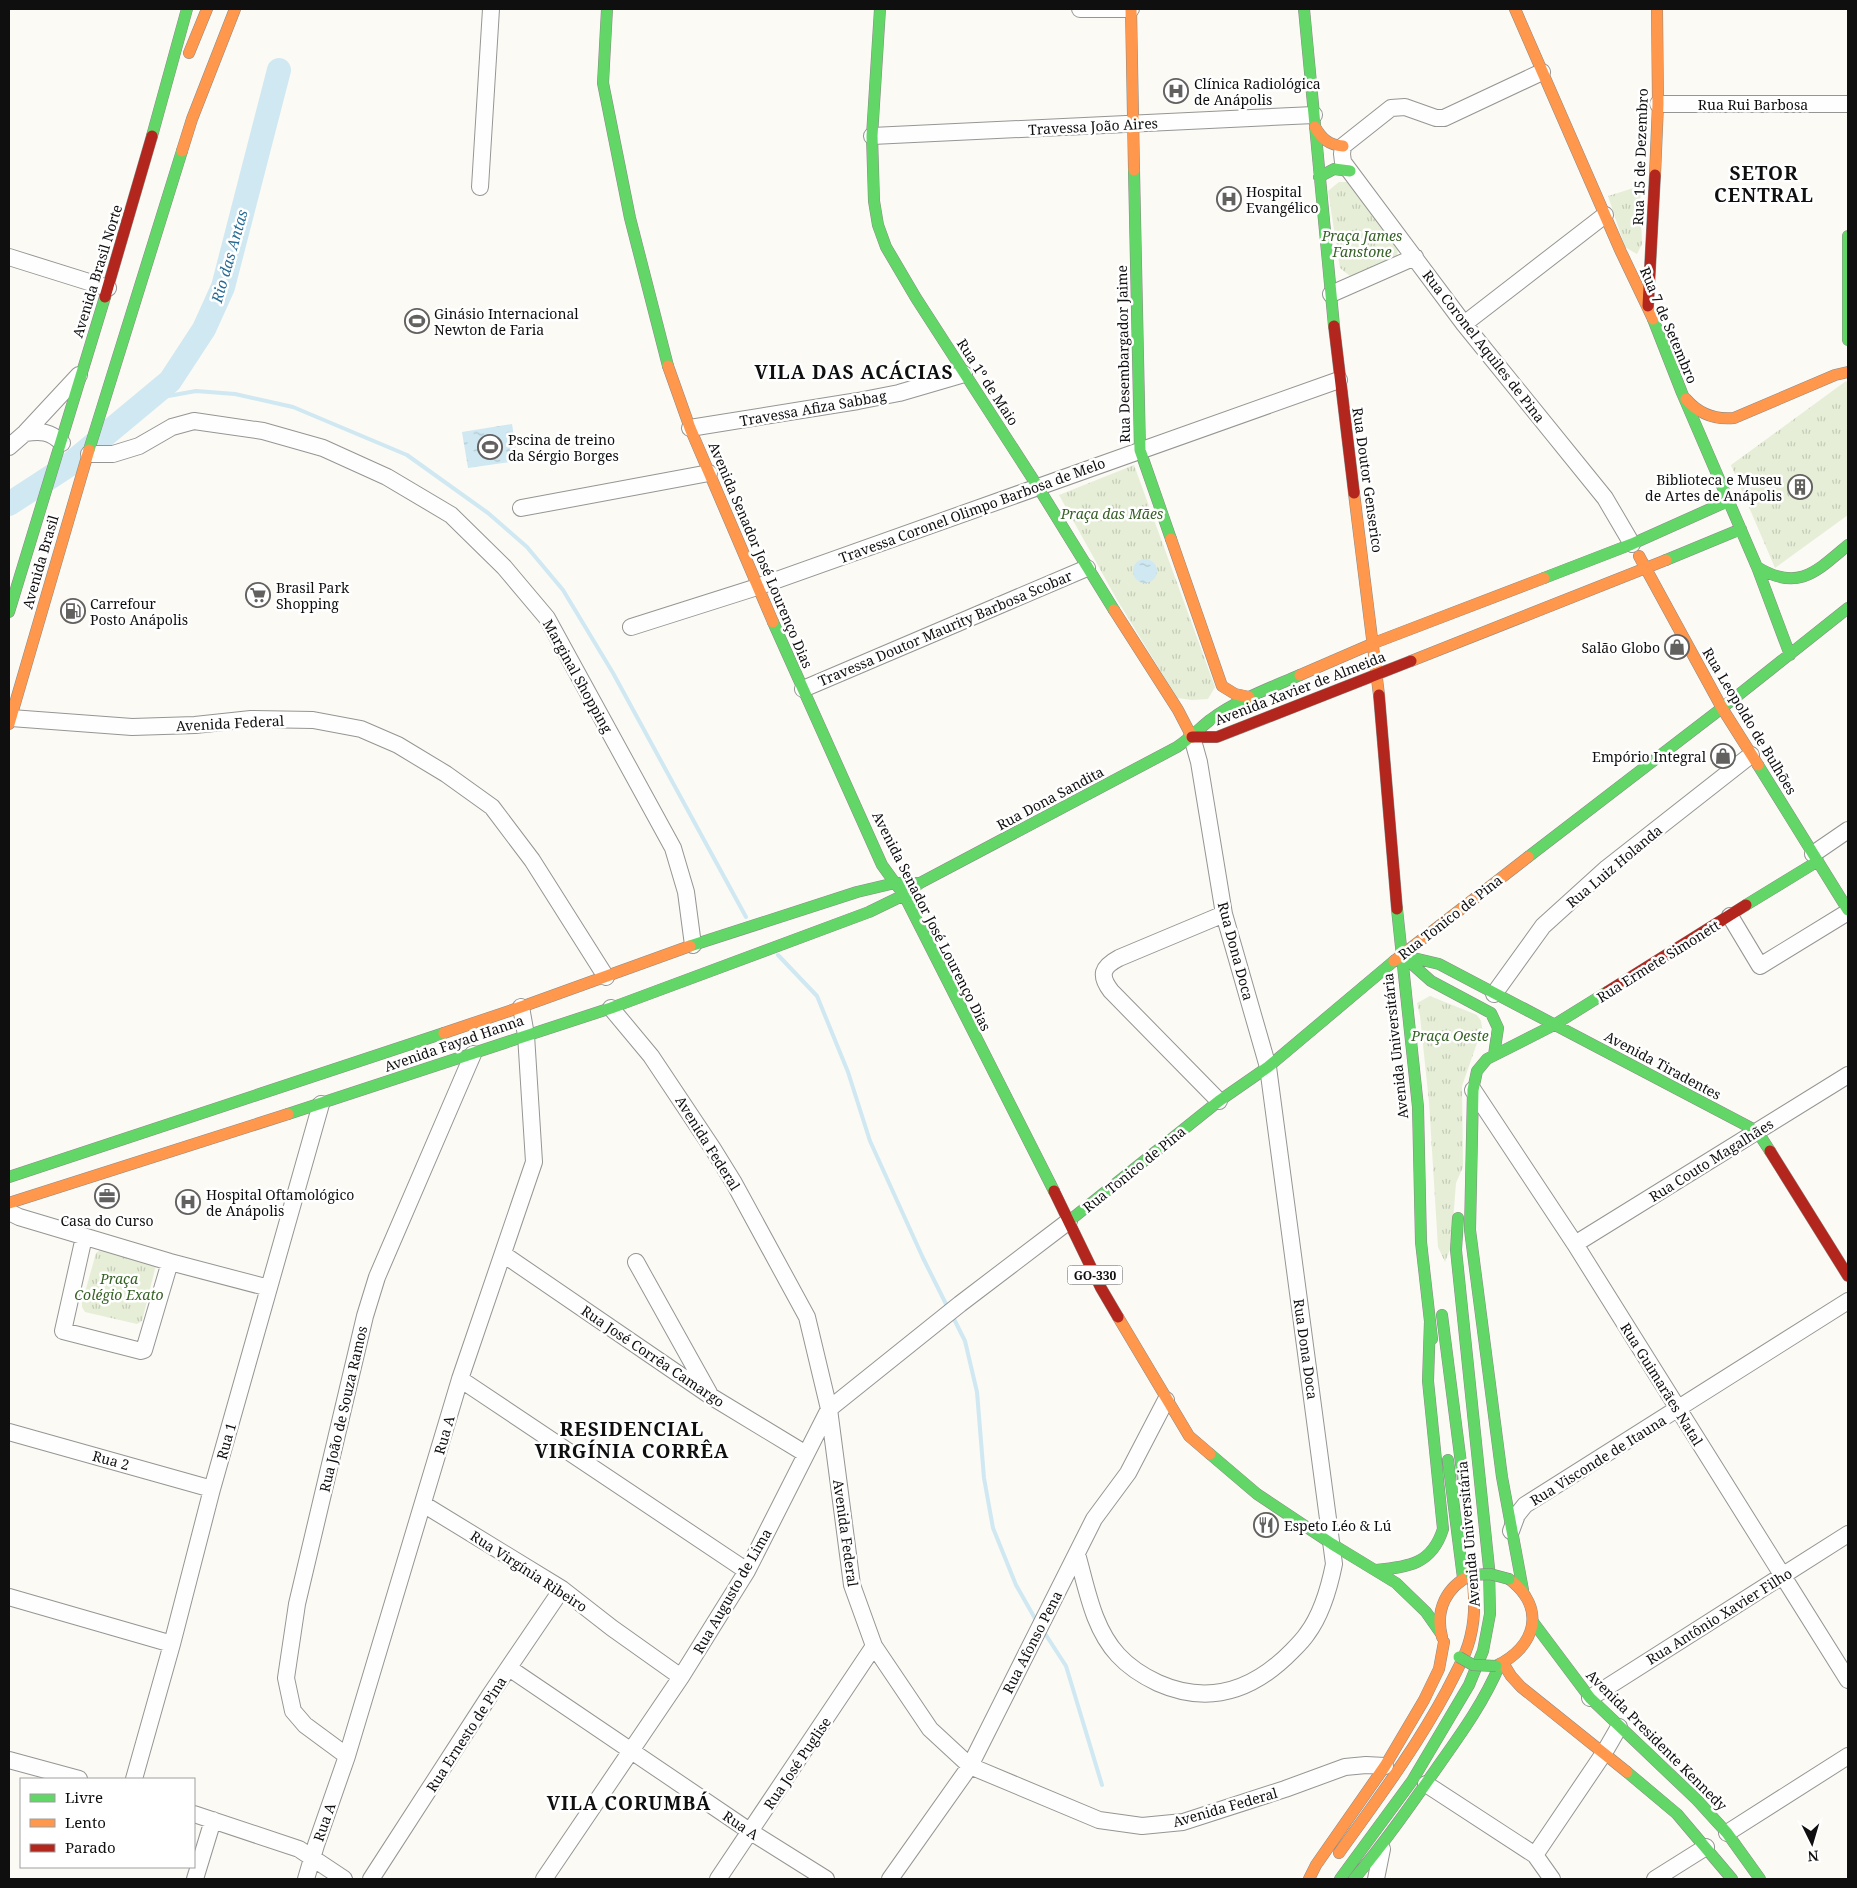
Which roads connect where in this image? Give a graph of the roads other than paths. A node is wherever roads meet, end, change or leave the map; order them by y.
1 (187, 9) edge
2 (207, 9) edge
3 (235, 9) edge
4 (491, 9) edge
5 (607, 9) edge
6 (880, 9) edge
7 (1080, 9) edge
8 (1131, 9) edge
9 (1304, 9) edge
10 (1514, 9) edge
11 (1657, 9) edge
12 (204, 54) dead end
13 (1542, 72) junction
14 (163, 100) junction
15 (1658, 104) junction
16 (1848, 104) edge
17 (192, 119) junction
18 (1314, 121) junction
19 (1134, 124) junction
20 (872, 136) junction
21 (1344, 146) junction
22 (1350, 172) junction
23 (1319, 177) junction
24 (480, 187) dead end
25 (1605, 216) junction
26 (1848, 236) edge
27 (9, 257) edge
28 (1415, 257) junction
29 (108, 288) junction
30 (1331, 294) junction
31 (1648, 307) junction
32 (1464, 324) junction
33 (1848, 340) edge
34 (82, 372) junction
35 (1848, 372) edge
36 (964, 374) junction
37 (1339, 380) junction
38 (1682, 393) junction
39 (1734, 418) junction
40 (690, 428) junction
41 (1726, 429) dead end
42 (25, 433) junction
43 (9, 447) edge
44 (60, 447) junction
45 (1718, 449) dead end
46 (1140, 450) junction
47 (89, 454) junction
48 (1715, 468) junction
49 (709, 473) junction
50 (1038, 487) junction
51 (1728, 501) junction
52 (521, 508) dead end
53 (1741, 530) junction
54 (30, 541) joint
55 (1632, 544) junction
56 (1848, 545) edge
57 (1757, 567) junction
58 (1087, 568) junction
59 (1646, 569) junction
60 (756, 587) junction
61 (1848, 608) edge
62 (9, 612) edge
63 (631, 627) dead end
64 (1374, 643) junction
65 (1790, 655) junction
66 (1378, 673) junction
67 (1222, 686) junction
68 (803, 689) junction
69 (1249, 697) junction
70 (1216, 698) dead end
71 (1722, 708) junction
72 (1178, 710) junction
73 (1192, 712) dead end
74 (10, 721) edge
75 (1192, 737) junction
76 (1751, 755) junction
77 (1848, 830) edge
78 (1816, 858) junction
79 (895, 883) junction
80 (920, 883) junction
81 (904, 895) junction
82 (1848, 911) edge
83 (1224, 914) junction
84 (1730, 916) junction
85 (693, 945) junction
86 (1401, 955) junction
87 (606, 978) junction
88 (1494, 994) junction
89 (521, 1006) junction
90 (611, 1008) junction
91 (1554, 1025) junction
92 (526, 1035) junction
93 (473, 1054) junction
94 (1494, 1055) junction
95 (1268, 1067) junction
96 (1848, 1075) edge
97 (1473, 1090) junction
98 (1219, 1101) junction
99 (321, 1104) junction
100 (208, 1124) junction
101 (1757, 1132) junction
102 (1470, 1176) junction
103 (9, 1177) edge
104 (9, 1204) edge
105 (1419, 1207) junction
106 (9, 1212) edge
107 (1069, 1221) junction
108 (84, 1237) junction
109 (1574, 1244) junction
110 (503, 1254) junction
111 (170, 1262) junction
112 (636, 1262) dead end
113 (1436, 1272) dead end
114 (1848, 1276) edge
115 (269, 1288) junction
116 (1440, 1300) dead end
117 (1848, 1301) edge
118 (960, 1304) joint
119 (1430, 1320) junction
120 (460, 1379) junction
121 (712, 1397) junction
122 (1166, 1400) junction
123 (829, 1409) junction
124 (1678, 1410) junction
125 (9, 1432) edge
126 (806, 1454) junction
127 (212, 1489) junction
128 (1465, 1494) dead end
129 (423, 1504) junction
130 (1511, 1531) junction
131 (1848, 1534) edge
132 (1470, 1543) dead end
133 (1332, 1544) junction
134 (1077, 1554) junction
135 (1376, 1570) junction
136 (747, 1571) junction
137 (1783, 1576) junction
138 (1463, 1579) junction
139 (1396, 1582) junction
140 (1441, 1586) dead end
141 (1419, 1588) dead end
142 (562, 1590) junction
143 (1522, 1590) junction
144 (9, 1597) edge
145 (1532, 1622) junction
146 (1442, 1637) junction
147 (172, 1644) junction
148 (874, 1646) junction
149 (1500, 1664) junction
150 (509, 1668) junction
151 (681, 1677) junction
152 (1848, 1680) edge
153 (1590, 1698) junction
154 (1619, 1727) junction
155 (631, 1750) junction
156 (1604, 1753) junction
157 (347, 1756) junction
158 (1848, 1756) edge
159 (9, 1760) edge
160 (970, 1766) junction
161 (1385, 1766) junction
162 (75, 1778) edge
163 (134, 1778) edge
164 (1426, 1784) junction
165 (195, 1814) edge
166 (213, 1820) junction
167 (751, 1832) junction
168 (1727, 1834) junction
169 (1383, 1842) junction
170 (1706, 1847) junction
171 (1534, 1855) junction
172 (313, 1858) junction
173 (195, 1879) edge
174 (306, 1879) edge
175 (344, 1879) edge
176 (371, 1879) edge
177 (544, 1879) edge
178 (718, 1879) edge
179 (826, 1879) edge
180 (890, 1879) edge
181 (1309, 1879) edge
182 (1318, 1879) edge
183 (1340, 1879) edge
184 (1354, 1879) edge
185 (1376, 1879) edge
186 (1552, 1879) edge
187 (1655, 1879) edge
188 (1732, 1879) edge
189 (1760, 1879) edge

1 - 14 main road, Avenida Brasil Norte
2 - 14 main road
3 - 17 main road
4 - 24 street
5 - 40 main road, Avenida Senador José Lourenço Dias / GO-330
6 - 20 main road, Rua 1º de Maio
7 - 8 street
8 - 19 main road, Rua Desembargador Jaime
9 - 18 main road, Rua Doutor Genserico
10 - 13 main road, Rua 7 de Setembro
11 - 15 main road, Rua 15 de Dezembro
12 - 17 main road
13 - 21 street
13 - 25 main road, Rua 7 de Setembro
14 - 29 main road, Avenida Brasil Norte
15 - 16 street, Rua Rui Barbosa
15 - 31 main road, Rua 15 de Dezembro
17 - 47 main road
18 - 19 street, Travessa João Aires
18 - 21 main road
18 - 23 main road, Rua Doutor Genserico
19 - 20 street, Travessa João Aires
19 - 46 main road, Rua Desembargador Jaime
20 - 36 main road, Rua 1º de Maio
21 - 22 street, Rua Coronel Aquiles de Pina
22 - 23 main road
22 - 28 street, Rua Coronel Aquiles de Pina
23 - 30 main road, Rua Doutor Genserico
25 - 31 main road, Rua 7 de Setembro
25 - 32 street
26 - 33 main road
27 - 29 street
28 - 30 street
28 - 32 street, Rua Coronel Aquiles de Pina
29 - 34 main road, Avenida Brasil Norte
30 - 37 main road, Rua Doutor Genserico
31 - 38 main road, Rua 7 de Setembro
32 - 55 street, Rua Coronel Aquiles de Pina
34 - 42 street
34 - 44 main road, Avenida Brasil Norte
35 - 39 main road
36 - 40 street, Travessa Afiza Sabbag
36 - 50 main road, Rua 1º de Maio
37 - 46 street, Travessa Coronel Olimpo Barbosa de Melo
37 - 64 main road, Rua Doutor Genserico
38 - 39 main road
38 - 48 main road, Rua 7 de Setembro
39 - 41 main road
40 - 49 main road, Avenida Senador José Lourenço Dias / GO-330
42 - 43 street
42 - 44 street
44 - 54 main road, Avenida Brasil Norte
45 - 48 main road
46 - 50 street, Travessa Coronel Olimpo Barbosa de Melo
46 - 67 main road, Rua Desembargador Jaime
47 - 74 main road, Avenida Brasil
47 - 85 street, Marginal Shopping
48 - 51 main road, Rua 7 de Setembro
49 - 52 street
49 - 60 main road, Avenida Senador José Lourenço Dias / GO-330
50 - 58 main road, Rua 1º de Maio
50 - 60 street, Travessa Coronel Olimpo Barbosa de Melo
51 - 53 main road, Rua 7 de Setembro
51 - 55 main road, Avenida Xavier de Almeida
53 - 57 main road, Rua 7 de Setembro
53 - 59 main road, Avenida Xavier de Almeida
54 - 62 main road, Avenida Brasil
55 - 59 main road, Rua Leopoldo de Bulhões
55 - 64 main road, Avenida Xavier de Almeida
56 - 57 main road
57 - 65 main road, Rua 7 de Setembro
58 - 68 street, Travessa Doutor Maurity Barbosa Scobar
58 - 72 main road, Rua 1º de Maio
59 - 66 main road, Avenida Xavier de Almeida
59 - 71 main road, Rua Leopoldo de Bulhões
60 - 63 street, Travessa Coronel Olimpo Barbosa de Melo
60 - 68 main road, Avenida Senador José Lourenço Dias / GO-330
61 - 65 main road, Rua Tonico de Pina
64 - 66 main road, Rua Doutor Genserico
64 - 69 main road, Avenida Xavier de Almeida
65 - 71 main road, Rua Tonico de Pina
66 - 75 main road, Avenida Xavier de Almeida
66 - 86 main road, Rua Doutor Genserico
67 - 69 main road
67 - 70 main road
68 - 79 main road, Avenida Senador José Lourenço Dias / GO-330
69 - 75 main road, Avenida Xavier de Almeida
71 - 76 main road, Rua Leopoldo de Bulhões
71 - 86 main road, Rua Tonico de Pina
72 - 73 main road
72 - 75 main road, Rua 1º de Maio
74 - 87 street, Avenida Federal
75 - 80 main road, Rua Dona Sandita
75 - 83 street, Rua Dona Doca
76 - 78 main road, Rua Leopoldo de Bulhões
76 - 88 street, Rua Luiz Holanda
77 - 78 street, Rua Ermete Simonett
78 - 82 main road, Rua Leopoldo de Bulhões
78 - 84 main road, Rua Ermete Simonett
79 - 80 main road, Rua Dona Sandita
79 - 81 main road, Avenida Senador José Lourenço Dias / GO-330
79 - 85 main road, Avenida Fayad Hanna
80 - 81 main road, Rua Dona Sandita
81 - 90 main road, Avenida Fayad Hanna
81 - 107 main road, Avenida Senador José Lourenço Dias / GO-330
82 - 84 street
83 - 95 street, Rua Dona Doca
83 - 98 street
84 - 91 main road, Rua Ermete Simonett
85 - 87 main road, Avenida Fayad Hanna
86 - 88 main road, Avenida Tiradentes
86 - 94 main road, Avenida Universitária
86 - 95 main road, Rua Tonico de Pina
86 - 105 main road, Avenida Universitária
87 - 89 main road, Avenida Fayad Hanna
88 - 91 main road, Avenida Tiradentes
89 - 92 street, Rua A
89 - 100 main road, Avenida Fayad Hanna
90 - 92 main road, Avenida Fayad Hanna
90 - 123 street, Avenida Federal
91 - 94 main road, Rua Ermete Simonett
91 - 101 main road, Avenida Tiradentes
92 - 93 main road, Avenida Fayad Hanna
92 - 110 street, Rua A
93 - 99 main road, Avenida Fayad Hanna
93 - 157 street, Rua João de Souza Ramos
94 - 97 main road, Avenida Universitária
95 - 98 main road, Rua Tonico de Pina
95 - 133 street, Rua Dona Doca
96 - 101 street, Rua Couto Magalhães
97 - 102 main road, Avenida Universitária
97 - 109 street, Rua Guimarães Natal
98 - 107 main road, Rua Tonico de Pina
99 - 100 main road, Avenida Fayad Hanna
99 - 115 street, Rua 1
100 - 103 main road, Avenida Fayad Hanna
100 - 104 main road, Avenida Fayad Hanna
101 - 109 street, Rua Couto Magalhães
101 - 114 main road, Avenida Tiradentes
102 - 130 main road, Avenida Universitária
102 - 183 main road, Avenida Universitária
105 - 113 main road, Avenida Universitária
105 - 119 main road, Avenida Universitária
106 - 108 street
107 - 118 street, Rua Tonico de Pina
107 - 122 main road, Avenida Senador José Lourenço Dias / GO-330
108 - 111 street
108 - 111 street
109 - 124 street, Rua Guimarães Natal
110 - 120 street, Rua A
110 - 121 street, Rua José Corrêa Camargo
111 - 115 street
112 - 121 street
115 - 127 street, Rua 1
116 - 128 main road, Avenida Universitária
117 - 124 street, Rua Visconde de Itauna
118 - 123 street, Rua Augusto de Lima
119 - 135 main road
119 - 138 main road, Avenida Universitária
120 - 129 street, Rua A
120 - 136 street
121 - 126 street, Rua José Corrêa Camargo
122 - 133 main road, Avenida Senador José Lourenço Dias / GO-330
122 - 134 street, Rua Afonso Pena
123 - 126 street, Rua Augusto de Lima
123 - 148 street, Avenida Federal
124 - 130 street, Rua Visconde de Itauna
124 - 137 street, Rua Guimarães Natal
125 - 127 street, Rua 2
126 - 136 street, Rua Augusto de Lima
127 - 147 street, Rua 1
129 - 142 street, Rua Virgínia Ribeiro
129 - 157 street, Rua A
130 - 143 main road, Avenida Universitária
131 - 137 street, Rua Antônio Xavier Filho
132 - 182 main road, Avenida Universitária
133 - 134 street, Rua Dona Doca
133 - 135 main road, Avenida Senador José Lourenço Dias / GO-330
134 - 160 street, Rua Afonso Pena
135 - 139 main road, Avenida Senador José Lourenço Dias / GO-330
136 - 151 street, Rua Augusto de Lima
137 - 152 street, Rua Guimarães Natal
137 - 153 street, Rua Antônio Xavier Filho
138 - 140 main road
138 - 143 main road, bridge
138 - 146 main road
139 - 141 main road, Avenida Senador José Lourenço Dias
139 - 146 main road, Avenida Senador José Lourenço Dias
142 - 150 street, Rua Ernesto de Pina
142 - 151 street, Rua Virgínia Ribeiro
143 - 145 main road
144 - 147 street
145 - 149 main road
145 - 153 main road, Avenida Presidente Kennedy
146 - 149 main road, bridge
146 - 161 main road
147 - 163 street, Rua 1
148 - 160 street, Avenida Federal
148 - 167 street, Rua José Puglise
149 - 156 main road
149 - 164 main road
150 - 155 street, Rua A
150 - 176 street, Rua Ernesto de Pina
151 - 155 street, Rua Augusto de Lima
153 - 154 main road, Avenida Presidente Kennedy
154 - 156 street
154 - 168 main road, Avenida Presidente Kennedy
155 - 167 street, Rua A
155 - 177 street, Rua Augusto de Lima
156 - 170 main road
156 - 171 street
157 - 172 street, Rua A
158 - 168 street
159 - 162 street
160 - 161 street, Avenida Federal
160 - 180 street, Rua Afonso Pena
161 - 181 main road
164 - 169 main road
164 - 171 street
165 - 166 street
166 - 172 street
166 - 173 street
167 - 178 street, Rua José Puglise
167 - 179 street, Rua A
168 - 189 main road, Avenida Presidente Kennedy
169 - 184 main road
169 - 185 street
170 - 187 street
170 - 188 main road
171 - 186 street
172 - 174 street
172 - 175 street

